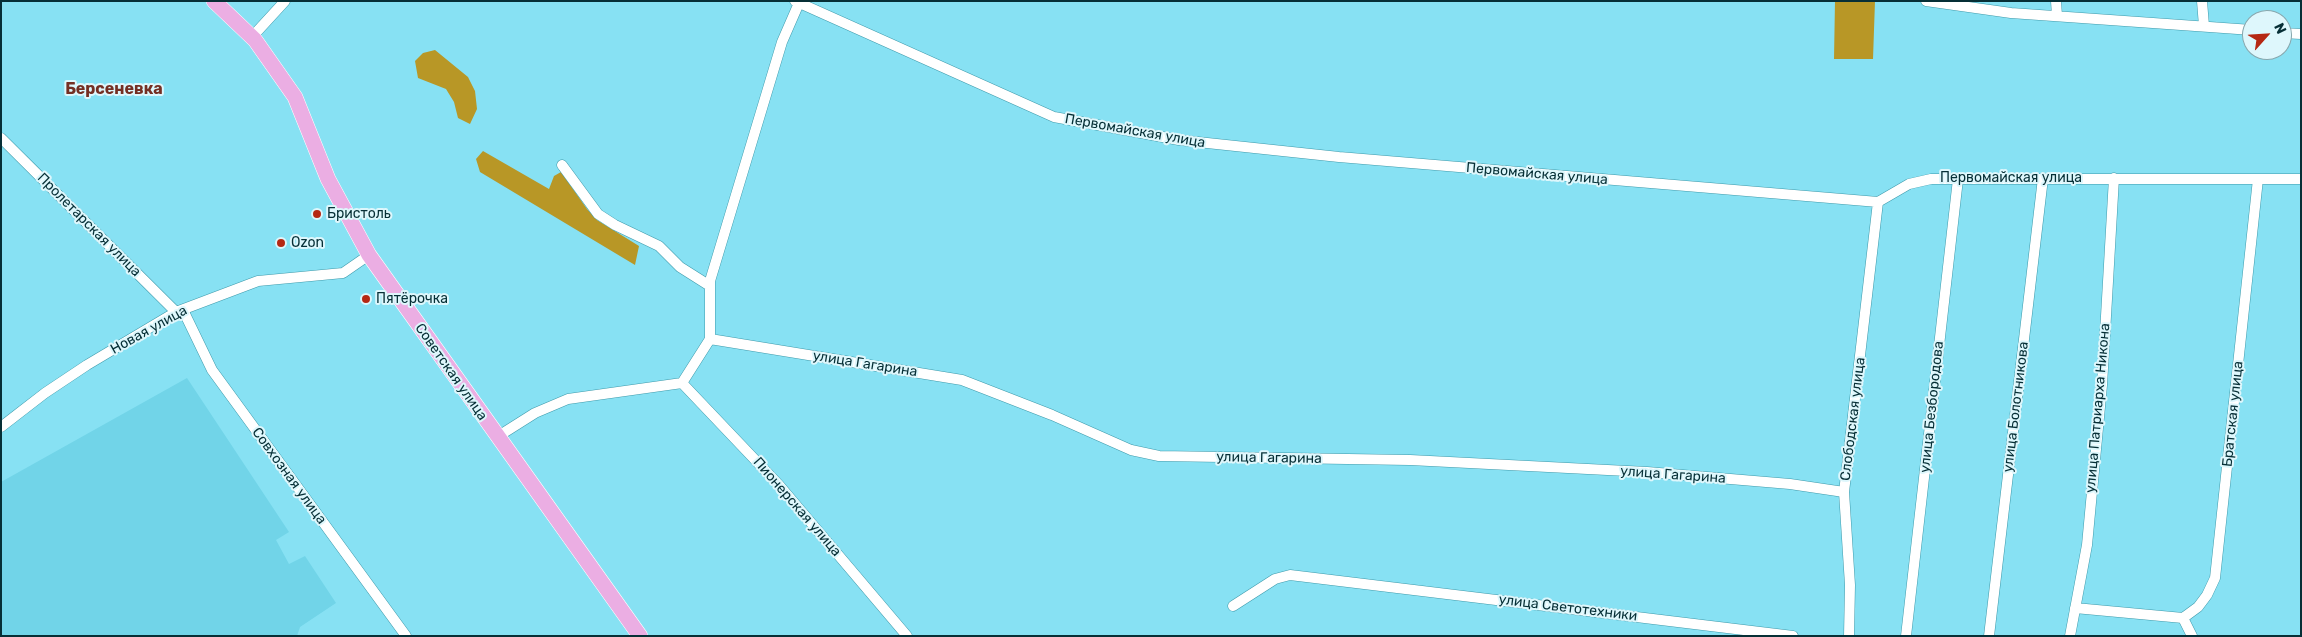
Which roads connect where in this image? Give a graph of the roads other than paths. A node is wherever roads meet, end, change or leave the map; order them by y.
1 (214, 1) edge
2 (285, 1) edge
3 (1926, 1) edge
4 (2056, 1) edge
5 (2202, 1) edge
6 (797, 2) edge
7 (1941, 2) edge
8 (2057, 16) junction
9 (2204, 26) junction
10 (2242, 29) edge
11 (252, 37) junction
12 (1, 138) edge
13 (562, 165) dead end
14 (1958, 178) junction
15 (2043, 178) junction
16 (2114, 178) junction
17 (2258, 179) junction
18 (2301, 179) edge
19 (1878, 202) junction
20 (369, 255) junction
21 (710, 286) junction
22 (180, 311) junction
23 (710, 339) junction
24 (682, 383) junction
25 (1, 427) edge
26 (497, 437) junction
27 (1844, 492) junction
28 (1233, 606) dead end
29 (2074, 608) junction
30 (2183, 618) junction
31 (406, 636) edge
32 (640, 636) edge
33 (906, 636) edge
34 (1792, 636) edge
35 (1849, 636) edge
36 (1906, 636) edge
37 (1989, 636) edge
38 (2070, 636) edge
39 (2192, 636) edge

1 - 11 main road, Советская улица
2 - 11 street
3 - 7 street
4 - 8 street
5 - 9 street
6 - 19 street, Первомайская улица
6 - 21 street
7 - 8 street
8 - 9 street
9 - 10 street
11 - 20 main road, Советская улица
12 - 22 street, Пролетарская улица
13 - 21 street
14 - 15 street, Первомайская улица
14 - 19 street, Первомайская улица
14 - 36 street, улица Безбородова
15 - 16 street, Первомайская улица
15 - 37 street, улица Болотникова
16 - 17 street, Первомайская улица
16 - 29 street, улица Патриарха Никона
17 - 18 street, Первомайская улица
17 - 30 street, Братская улица
19 - 27 street, Слободская улица
20 - 22 street, Новая улица
20 - 26 main road, Советская улица
21 - 23 street
22 - 25 street, Новая улица
22 - 31 street, Совхозная улица
23 - 24 street
23 - 27 street, улица Гагарина
24 - 26 street
24 - 33 street, Пионерская улица
26 - 32 main road, Советская улица
27 - 35 street, Слободская улица
28 - 34 street, улица Светотехники
29 - 30 street
29 - 38 street, улица Патриарха Никона
30 - 39 street

